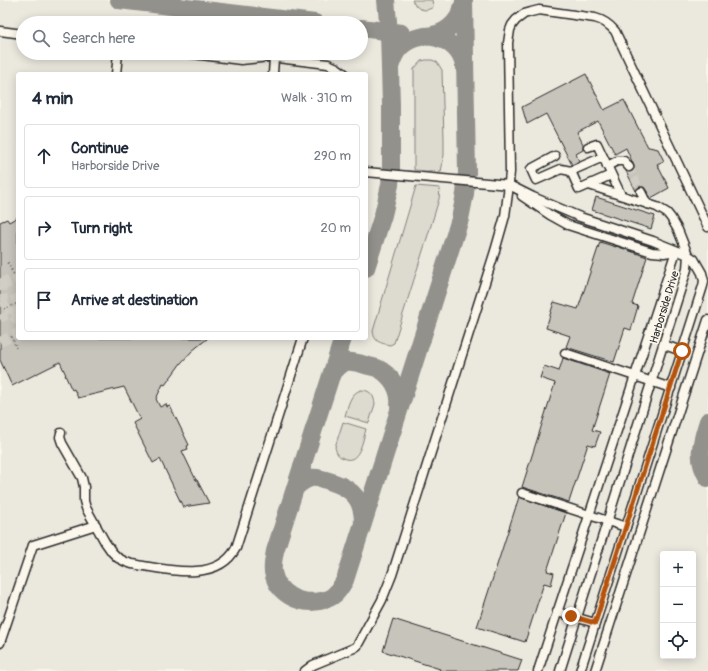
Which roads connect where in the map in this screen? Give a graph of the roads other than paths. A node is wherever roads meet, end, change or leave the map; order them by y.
1 (0, 31) edge
2 (16, 33) edge
3 (117, 60) edge
4 (274, 60) edge
5 (292, 60) edge
6 (116, 72) edge
7 (273, 72) edge
8 (342, 72) edge
9 (588, 147) dead end
10 (555, 156) dead end
11 (603, 157) junction
12 (607, 166) junction
13 (629, 167) dead end
14 (571, 171) junction
15 (368, 172) edge
16 (611, 175) junction
17 (509, 185) junction
18 (589, 185) junction
19 (641, 192) tunnel mouth
20 (621, 196) junction
21 (647, 204) junction
22 (708, 227) edge
23 (642, 238) junction
24 (639, 248) junction
25 (676, 251) junction
26 (688, 255) junction
27 (708, 320) edge
28 (302, 340) edge
29 (664, 345) junction
30 (682, 351) junction
31 (564, 353) dead end
32 (635, 376) junction
33 (652, 382) junction
34 (670, 388) junction
35 (61, 433) dead end
36 (522, 493) dead end
37 (589, 515) junction
38 (608, 521) junction
39 (96, 525) junction
40 (626, 527) junction
41 (557, 612) junction
42 (577, 618) junction
43 (595, 623) junction
44 (0, 643) edge
45 (305, 671) edge
46 (538, 671) edge
47 (560, 671) edge
48 (580, 671) edge
49 (595, 671) edge

1 - 2 street
3 - 6 street
4 - 7 street
5 - 8 street
9 - 11 street
10 - 14 street
11 - 12 street
11 - 14 street
12 - 13 street
12 - 16 street
14 - 18 street
15 - 17 street
16 - 18 street
16 - 20 street
17 - 22 street
17 - 23 street
17 - 24 street
17 - 45 street
18 - 20 street
19 - 21 street
20 - 21 street
21 - 26 street
23 - 24 street
23 - 25 street
24 - 25 street
25 - 26 street
25 - 32 street
26 - 29 street, Harborside Drive
26 - 30 street
27 - 49 street
28 - 39 street
29 - 30 street
29 - 33 street, Harborside Drive
30 - 34 street
31 - 32 street
32 - 33 street
32 - 37 street
33 - 34 street
33 - 38 street, Harborside Drive
34 - 40 street
35 - 39 street
36 - 37 street
37 - 38 street
37 - 41 street
38 - 40 street
38 - 42 street, Harborside Drive
39 - 44 street
40 - 43 street
41 - 42 street
41 - 46 street
42 - 43 street
42 - 47 street, Harborside Drive
43 - 48 street

